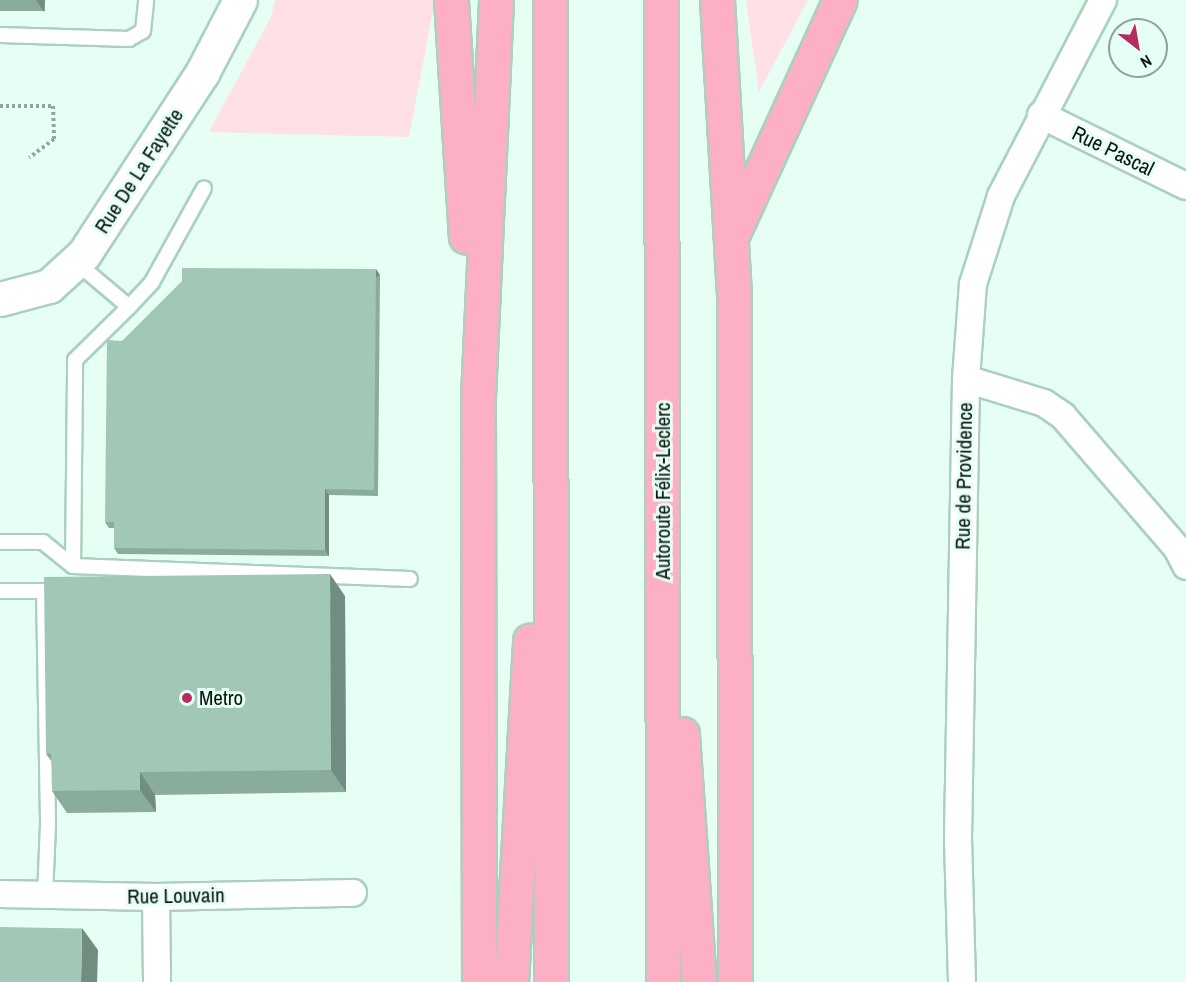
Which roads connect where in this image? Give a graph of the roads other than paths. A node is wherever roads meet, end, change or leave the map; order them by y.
1 (146, 0) edge
2 (240, 0) edge
3 (452, 0) edge
4 (496, 0) edge
5 (550, 0) edge
6 (661, 0) edge
7 (717, 0) edge
8 (840, 0) edge
9 (1103, 0) edge
10 (0, 34) edge
11 (1041, 115) junction
12 (1186, 186) edge
13 (204, 188) dead end
14 (732, 235) junction
15 (550, 262) junction
16 (77, 263) junction
17 (0, 299) edge
18 (129, 307) junction
19 (966, 379) junction
20 (478, 397) junction
21 (663, 496) junction
22 (0, 542) edge
23 (73, 566) junction
24 (1186, 566) edge
25 (410, 579) dead end
26 (0, 591) edge
27 (353, 893) dead end
28 (0, 894) edge
29 (45, 896) junction
30 (156, 897) junction
31 (157, 982) edge
32 (479, 982) edge
33 (511, 982) edge
34 (551, 982) edge
35 (663, 982) edge
36 (699, 982) edge
37 (735, 982) edge
38 (962, 982) edge

1 - 10 lane
2 - 16 street, Rue De La Fayette
3 - 20 highway
4 - 20 highway
5 - 15 highway
6 - 21 highway, Autoroute Félix-Leclerc
7 - 14 highway
8 - 14 highway
9 - 11 street, Rue de Providence
11 - 12 street, Rue Pascal
11 - 19 street, Rue de Providence
13 - 18 lane
14 - 37 highway
15 - 33 highway
15 - 34 highway
16 - 17 street, Rue De La Fayette
16 - 18 lane
18 - 23 lane
19 - 24 street
19 - 38 street, Rue de Providence
20 - 32 highway
21 - 35 highway, Autoroute Félix-Leclerc
21 - 36 highway
22 - 23 lane
23 - 25 lane
26 - 29 lane
27 - 30 street, Rue Louvain
28 - 29 street, Rue Louvain
29 - 30 street, Rue Louvain
30 - 31 street

